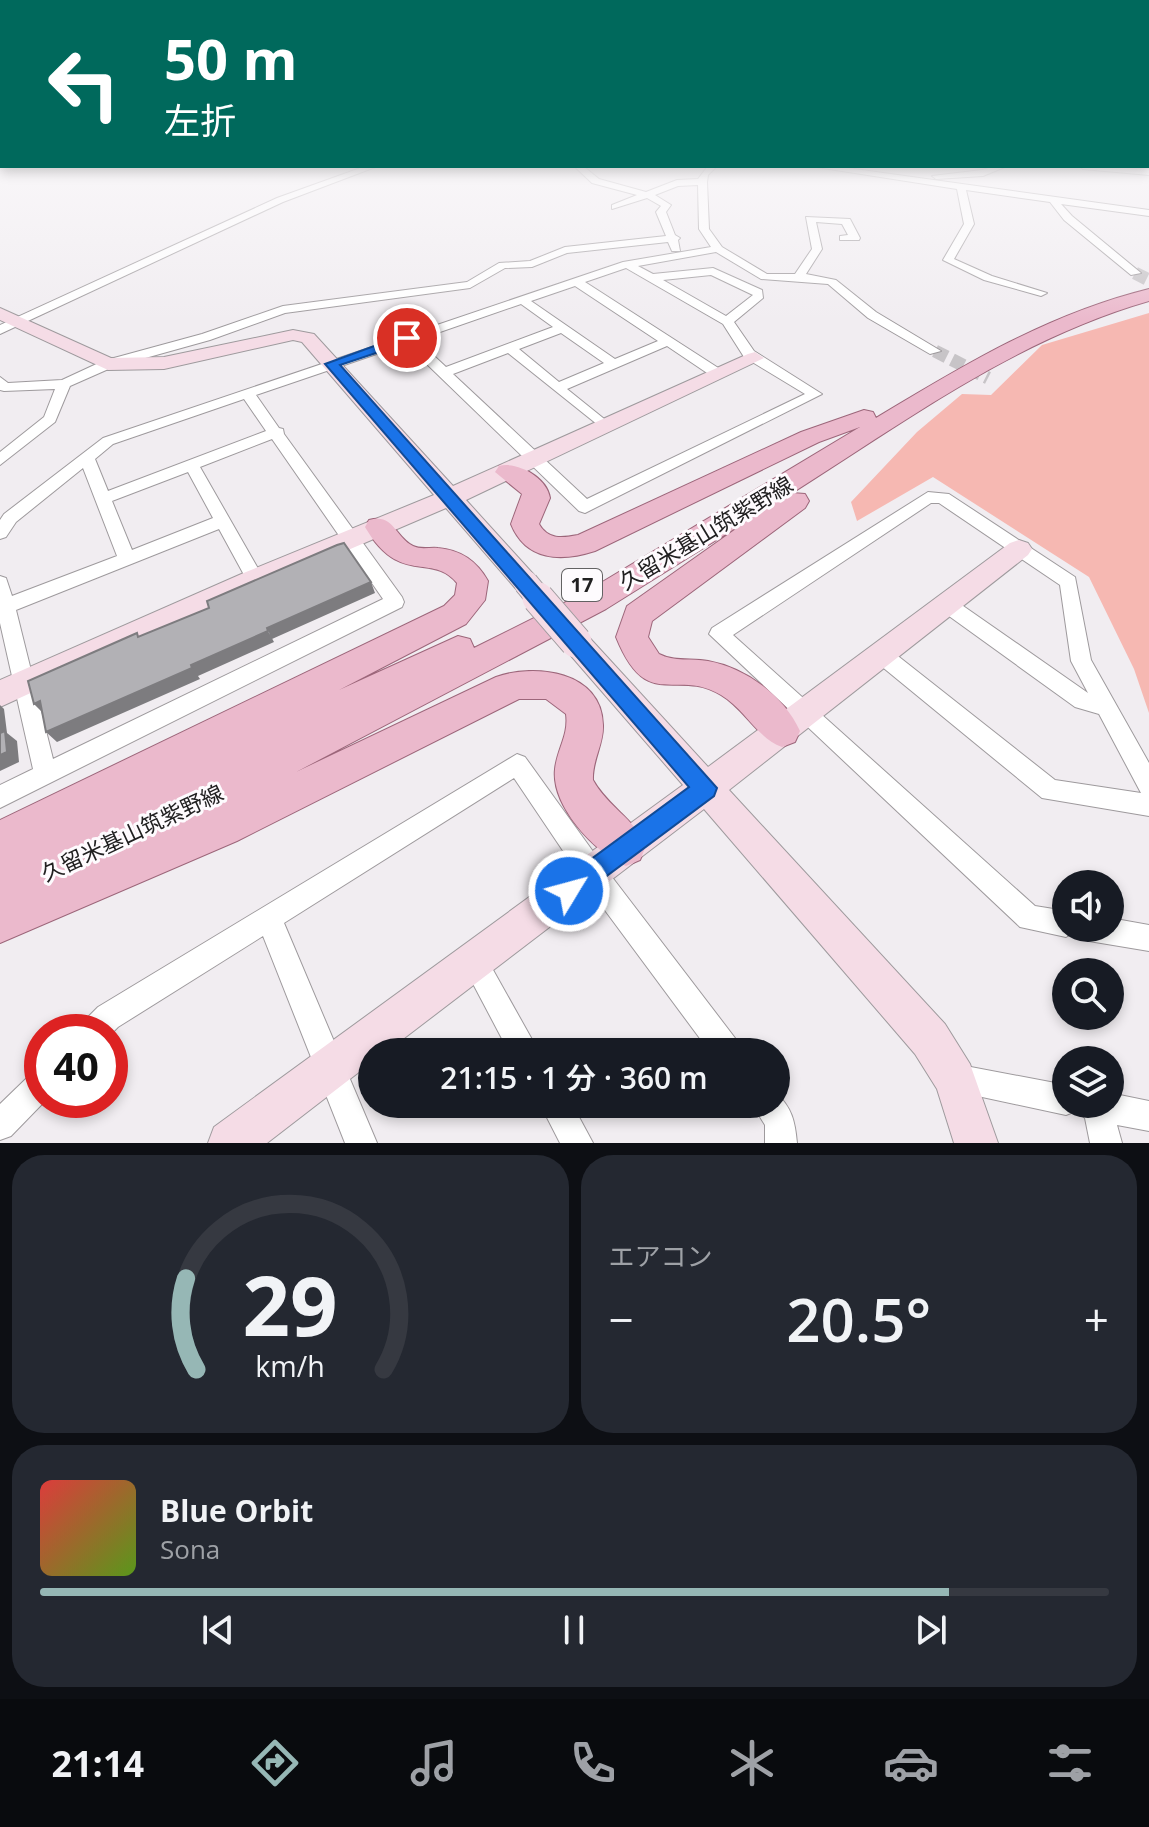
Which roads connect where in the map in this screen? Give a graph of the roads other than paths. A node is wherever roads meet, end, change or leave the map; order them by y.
1 (248, 214) edge
2 (662, 214) edge
3 (703, 214) edge
4 (967, 214) edge
5 (1065, 214) edge
6 (675, 238) junction
7 (844, 238) dead end
8 (718, 249) junction
9 (677, 255) junction
10 (627, 264) junction
11 (799, 277) junction
12 (651, 278) junction
13 (577, 282) junction
14 (1144, 284) edge
15 (1041, 293) dead end
16 (521, 299) junction
17 (727, 321) junction
18 (6, 322) edge
19 (563, 328) junction
20 (407, 338) junction
21 (669, 341) junction
22 (510, 348) junction
23 (935, 351) tunnel mouth
24 (755, 358) junction
25 (108, 364) junction
26 (331, 364) junction
27 (614, 364) junction
28 (445, 372) junction
29 (718, 374) junction
30 (0, 381) edge
31 (64, 384) junction
32 (557, 388) junction
33 (247, 393) junction
34 (870, 422) junction
35 (603, 425) junction
36 (278, 432) junction
37 (86, 456) junction
38 (533, 457) junction
39 (0, 460) edge
40 (191, 464) junction
41 (508, 472) junction
42 (451, 497) junction
43 (104, 498) junction
44 (220, 522) junction
45 (0, 533) edge
46 (364, 533) junction
47 (1019, 549) junction
48 (127, 559) junction
49 (255, 579) junction
50 (0, 583) edge
51 (949, 606) junction
52 (3, 608) edge
53 (882, 655) junction
54 (25, 683) junction
55 (0, 694) edge
56 (1106, 706) junction
57 (794, 722) junction
58 (46, 775) junction
59 (1149, 785) edge
60 (706, 788) junction
61 (0, 797) edge
62 (1149, 805) edge
63 (0, 841) edge
64 (626, 846) junction
65 (0, 863) edge
66 (593, 873) junction
67 (0, 895) edge
68 (269, 919) junction
69 (0, 921) edge
70 (1052, 922) edge
71 (1124, 934) edge
72 (1149, 938) edge
73 (474, 961) junction
74 (113, 1014) edge
75 (517, 1038) edge
76 (717, 1038) edge
77 (330, 1068) junction
78 (955, 1079) junction
79 (1052, 1097) edge
80 (24, 1101) edge
81 (1124, 1111) edge
82 (1149, 1116) edge
83 (563, 1118) edge
84 (778, 1118) edge
85 (1097, 1118) edge
86 (0, 1125) edge
87 (230, 1143) edge
88 (361, 1143) edge
89 (577, 1143) edge
90 (781, 1143) edge
91 (976, 1143) edge
92 (1106, 1143) edge

1 - 18 street
2 - 6 street
3 - 8 street
4 - 15 street
5 - 14 street
6 - 9 street
6 - 25 street
7 - 11 street
8 - 9 street
8 - 11 street
9 - 10 street
10 - 12 street
10 - 13 street
11 - 23 street
12 - 17 street
12 - 17 street
13 - 16 street
13 - 21 street
14 - 34 main road, 久留米基山筑紫野線 / 17
16 - 19 street
16 - 20 street
17 - 24 street
18 - 25 street
19 - 22 street
19 - 27 street
20 - 26 street
20 - 28 street
21 - 27 street
21 - 29 street
22 - 28 street
22 - 32 street
24 - 29 street
24 - 38 street
25 - 26 street
25 - 31 street
26 - 33 street
26 - 42 street
27 - 32 street
28 - 38 street
29 - 35 street
30 - 31 street
31 - 39 street
32 - 35 street
33 - 36 street
33 - 37 street
34 - 41 main road
34 - 57 main road
34 - 65 main road, 久留米基山筑紫野線 / 17
34 - 67 main road, 久留米基山筑紫野線 / 17
35 - 38 street
36 - 40 street
36 - 46 street
37 - 43 street
37 - 45 street
38 - 41 street
40 - 43 street
40 - 44 street
41 - 42 street
42 - 46 street
42 - 60 street, bridge
43 - 48 street
44 - 48 street
44 - 49 street
46 - 49 street
46 - 58 street
46 - 63 main road
47 - 51 street
47 - 56 street
47 - 57 street
48 - 52 street
49 - 54 street
50 - 52 street
51 - 53 street
51 - 56 street
52 - 54 street
53 - 57 street
53 - 62 street
54 - 55 street
54 - 58 street
56 - 59 street
57 - 60 street
57 - 70 street
58 - 61 street
60 - 64 street
60 - 78 street
64 - 66 street
64 - 69 main road
66 - 68 street
66 - 73 street
66 - 76 street
68 - 74 street
68 - 77 street
71 - 72 street
73 - 75 street
73 - 77 street
77 - 87 street
77 - 88 street
78 - 79 street
78 - 91 street
80 - 86 street
81 - 82 street
83 - 89 street
84 - 90 street
85 - 92 street

